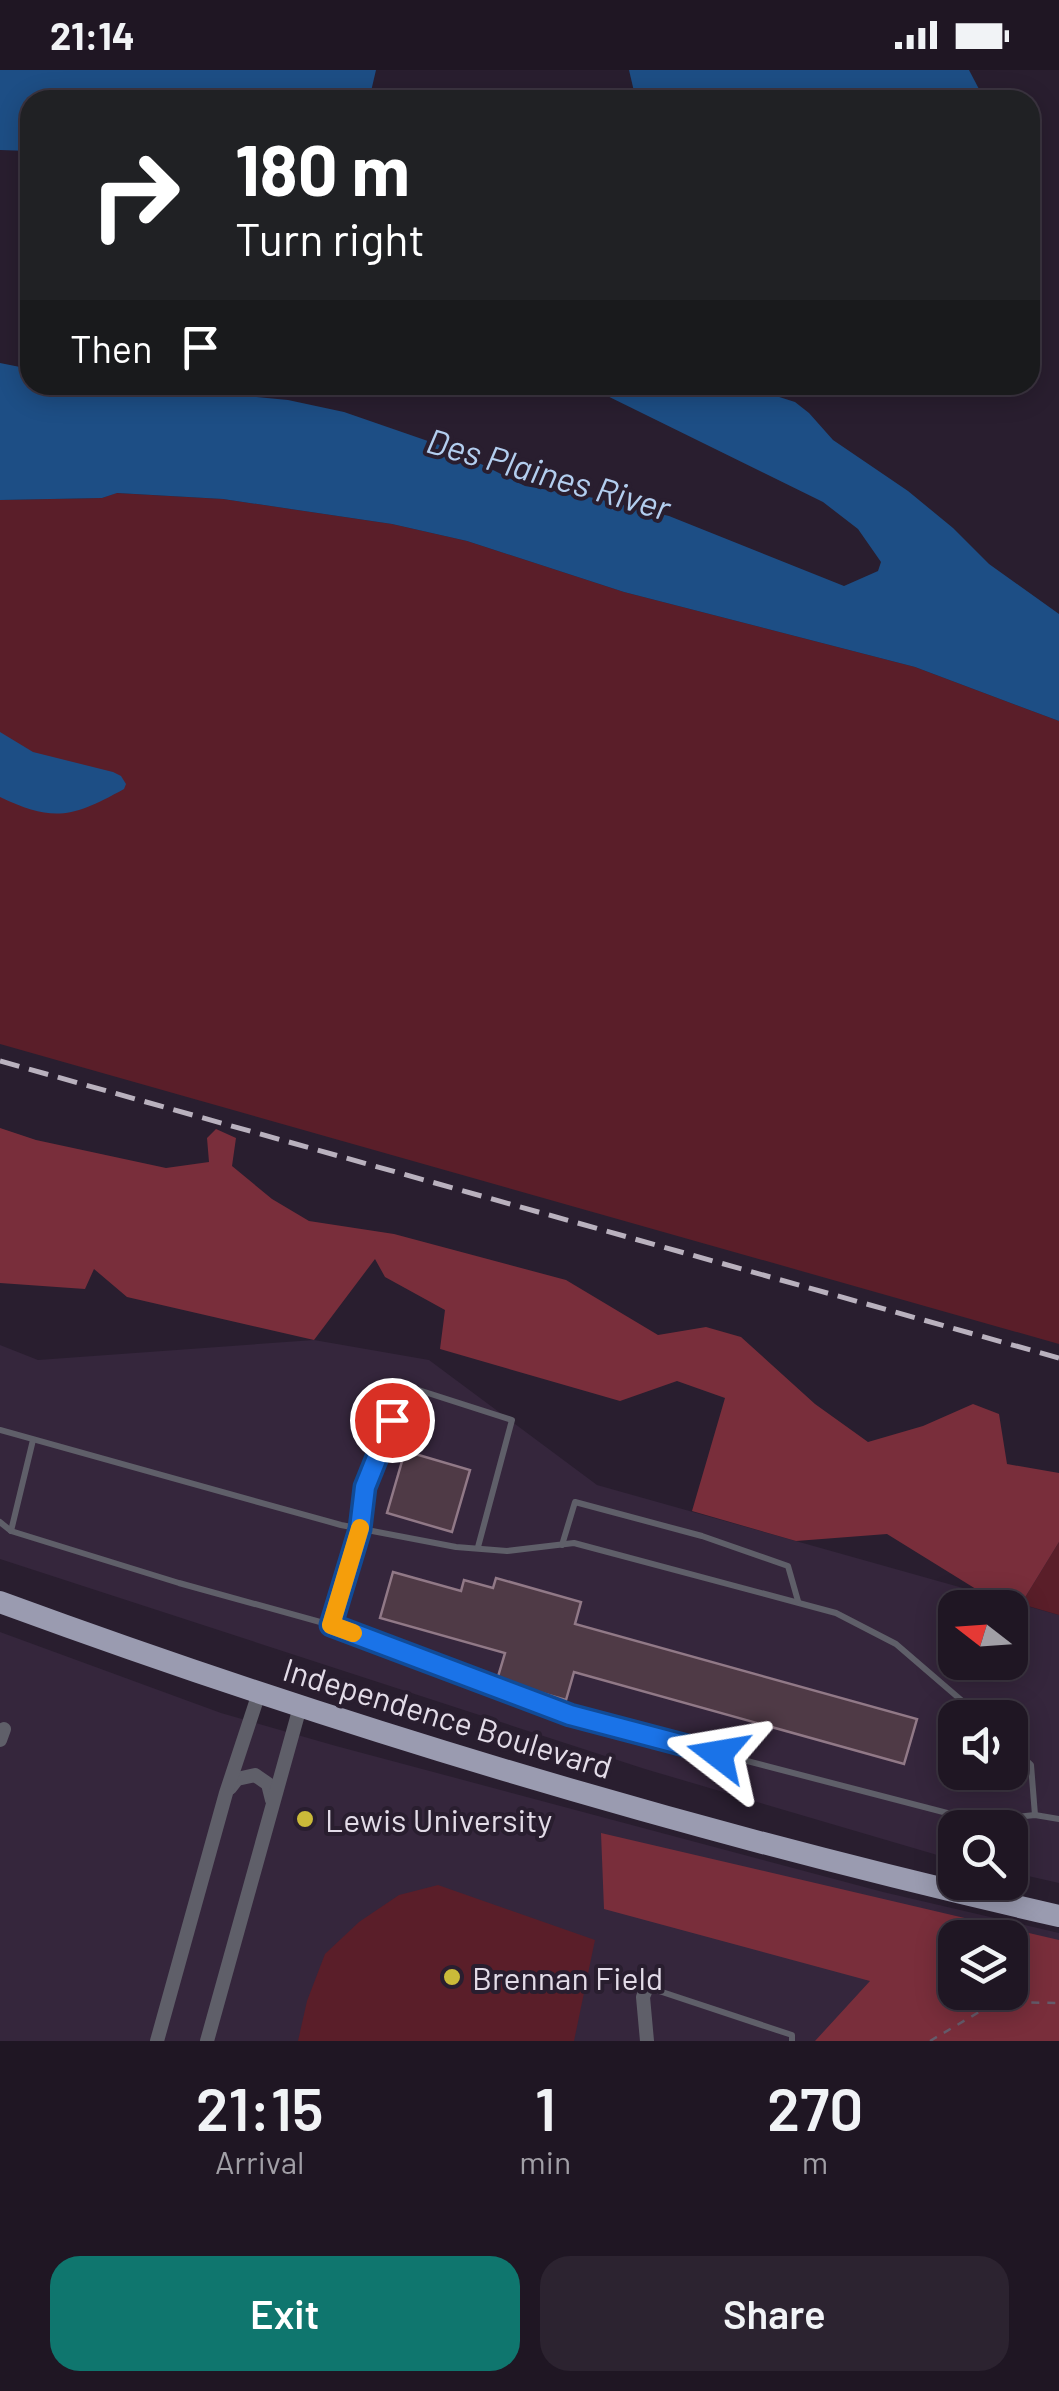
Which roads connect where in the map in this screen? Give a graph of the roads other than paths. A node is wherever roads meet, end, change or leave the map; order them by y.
1 (0, 1430) edge
2 (33, 1439) junction
3 (0, 1522) edge
4 (360, 1529) junction
5 (10, 1531) junction
6 (562, 1544) junction
7 (478, 1547) junction
8 (0, 1602) edge
9 (798, 1602) junction
10 (331, 1625) junction
11 (259, 1693) junction
12 (961, 1700) edge
13 (300, 1706) junction
14 (1028, 1762) edge
15 (226, 1793) junction
16 (272, 1807) junction
17 (1036, 1814) junction
18 (1059, 1819) edge
19 (1059, 1916) edge
20 (647, 1987) joint
21 (156, 2041) edge
22 (207, 2041) edge
23 (647, 2041) edge
24 (792, 2041) edge

1 - 2 lane
2 - 4 lane
2 - 5 lane
3 - 5 lane
4 - 7 lane
4 - 7 lane
4 - 10 lane
5 - 10 lane
6 - 7 lane
6 - 9 lane
6 - 9 lane
8 - 11 main road, Independence Boulevard
9 - 12 lane
10 - 17 lane
11 - 13 main road, Independence Boulevard
11 - 15 street
13 - 16 street
13 - 19 main road, Independence Boulevard
14 - 17 lane
15 - 16 street
15 - 21 street
16 - 22 street
17 - 18 lane
20 - 23 street
20 - 24 lane

